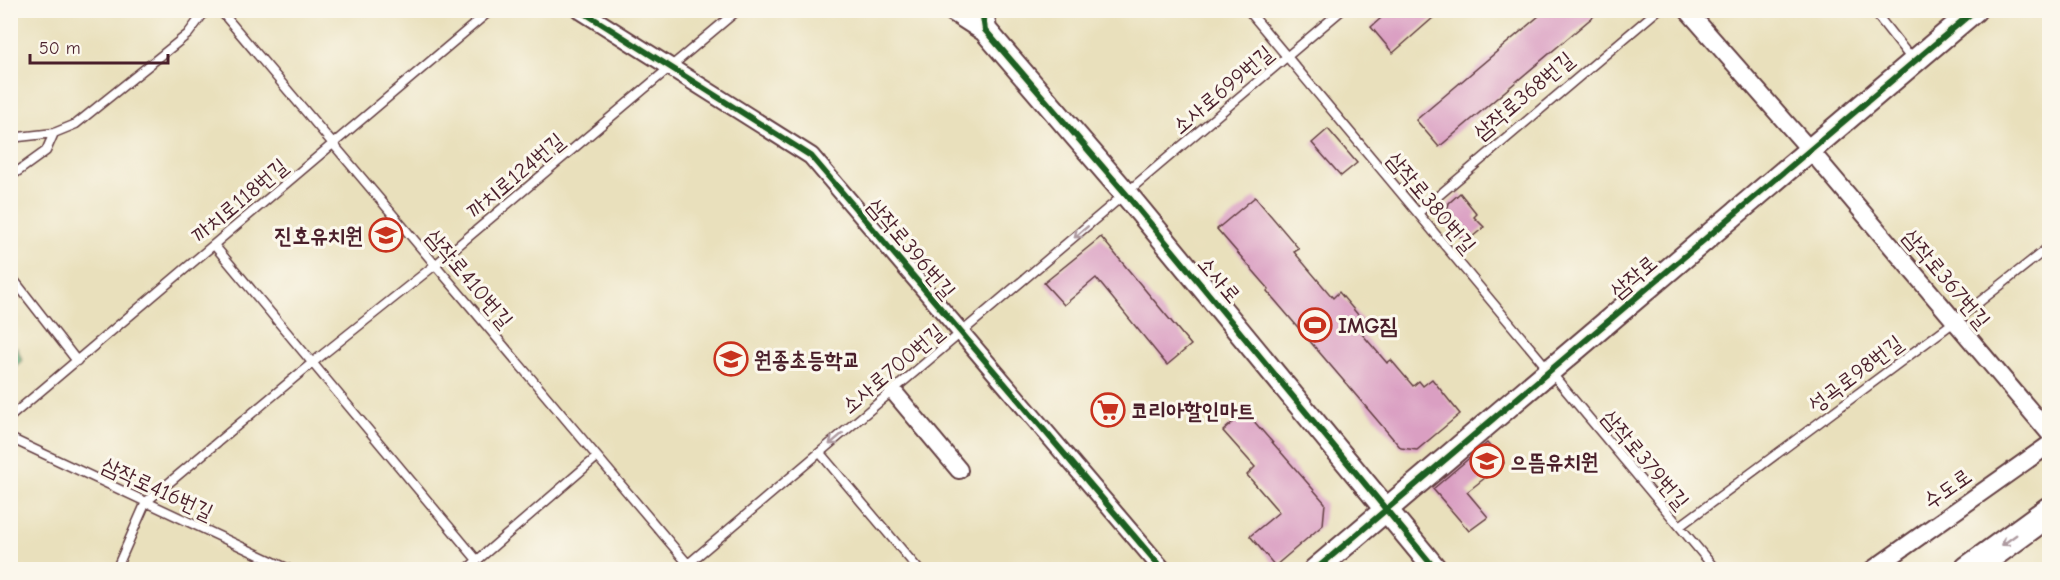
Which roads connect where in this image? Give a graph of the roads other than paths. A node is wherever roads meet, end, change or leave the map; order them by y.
1 (206, 10) edge
2 (220, 10) edge
3 (491, 10) edge
4 (580, 10) edge
5 (738, 10) edge
6 (954, 10) edge
7 (1248, 10) edge
8 (1342, 10) edge
9 (1658, 10) edge
10 (1687, 10) edge
11 (1873, 10) edge
12 (1975, 10) edge
13 (984, 20) edge
14 (1287, 57) junction
15 (1914, 62) junction
16 (670, 68) junction
17 (54, 133) junction
18 (10, 138) edge
19 (332, 144) junction
20 (1810, 150) junction
21 (10, 177) edge
22 (1126, 194) junction
23 (1418, 213) junction
24 (214, 244) junction
25 (2049, 246) edge
26 (435, 265) junction
27 (10, 275) edge
28 (1954, 322) junction
29 (960, 333) junction
30 (77, 361) junction
31 (312, 363) junction
32 (1549, 371) junction
33 (893, 391) junction
34 (10, 417) edge
35 (2049, 434) edge
36 (10, 438) edge
37 (2049, 444) edge
38 (820, 453) junction
39 (597, 457) junction
40 (959, 470) dead end
41 (146, 502) junction
42 (1386, 508) junction
43 (2049, 511) edge
44 (1680, 526) junction
45 (477, 560) junction
46 (687, 568) edge
47 (116, 570) edge
48 (291, 570) edge
49 (466, 570) edge
50 (920, 570) edge
51 (1163, 570) edge
52 (1315, 570) edge
53 (1437, 570) edge
54 (1716, 570) edge
55 (1872, 570) edge
56 (1969, 570) edge

1 - 17 lane
2 - 19 lane, 삼작로410번길
3 - 19 lane, 까치로118번길
4 - 16 street, 삼작로396번길
5 - 16 lane, 까치로124번길
6 - 13 street, 소사로
7 - 14 lane, 삼작로380번길
8 - 14 lane, 소사로699번길
9 - 23 lane, 삼작로368번길
10 - 20 street
11 - 15 lane
12 - 15 street, 삼작로
13 - 22 street, 소사로
14 - 22 lane, 소사로699번길
14 - 23 lane, 삼작로380번길
15 - 20 street, 삼작로
16 - 26 lane, 까치로124번길
16 - 29 street, 삼작로396번길
17 - 18 lane
17 - 21 lane
19 - 24 lane, 까치로118번길
19 - 26 lane, 삼작로410번길
20 - 28 street, 삼작로367번길
20 - 32 street, 삼작로
22 -> 29 lane, 소사로700번길
22 - 42 street, 소사로
23 - 32 lane, 삼작로380번길
24 - 30 lane, 까치로118번길
24 - 31 lane
25 - 28 lane, 성곡로98번길
26 - 31 lane, 까치로124번길
26 - 39 lane, 삼작로410번길
27 - 30 lane
28 - 35 street, 삼작로367번길
28 - 44 lane, 성곡로98번길
29 - 33 lane, 소사로700번길
29 - 51 street, 삼작로396번길
30 - 34 lane, 까치로118번길
31 - 41 lane, 까치로124번길
31 - 45 lane
32 - 42 street, 삼작로
32 - 44 lane, 삼작로379번길
33 -> 38 lane, 소사로700번길
33 - 40 street
36 - 41 lane, 삼작로416번길
37 - 55 street, 수도로
38 - 46 lane, 소사로700번길
38 - 50 lane
39 - 45 lane
39 - 46 lane, 삼작로410번길
41 - 47 lane, 까치로124번길
41 - 48 lane, 삼작로416번길
42 - 52 street, 삼작로
42 - 53 street, 소사로
43 -> 56 highway
44 - 54 lane, 삼작로379번길
45 - 49 lane

